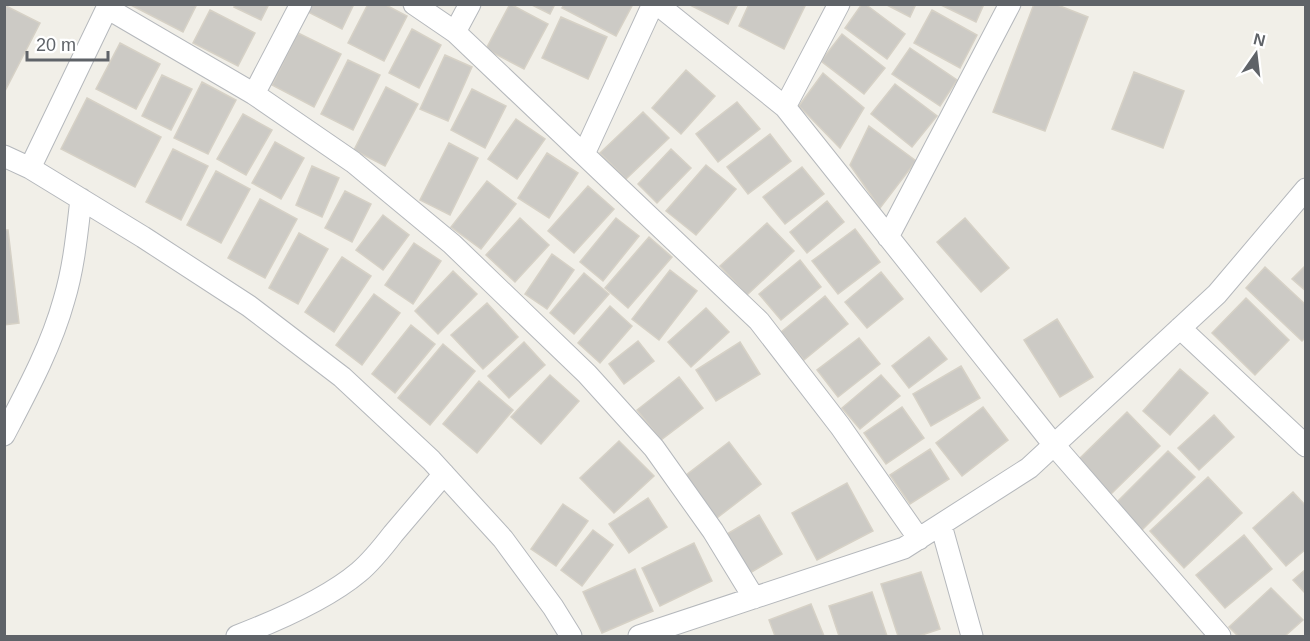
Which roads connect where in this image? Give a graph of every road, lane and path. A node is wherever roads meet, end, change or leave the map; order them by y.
1 (301, 4) edge
2 (414, 4) edge
3 (470, 4) edge
4 (655, 4) edge
5 (839, 4) edge
6 (1010, 4) edge
7 (108, 6) edge
8 (455, 32) junction
9 (254, 94) junction
10 (785, 108) junction
11 (584, 154) junction
12 (4, 156) edge
13 (30, 168) junction
14 (1305, 189) edge
15 (81, 199) junction
16 (888, 237) junction
17 (1180, 328) junction
18 (4, 435) edge
19 (1054, 445) junction
20 (1305, 446) edge
21 (444, 474) junction
22 (941, 525) junction
23 (919, 539) junction
24 (754, 598) junction
25 (237, 636) edge
26 (571, 636) edge
27 (639, 636) edge
28 (972, 636) edge
29 (1220, 636) edge

1 - 9 street
2 - 8 street
3 - 8 street
4 - 10 street
4 - 11 street
5 - 10 street
6 - 16 street
7 - 9 street
7 - 13 street
8 - 11 street
9 - 24 street
10 - 16 street
11 - 23 street
12 - 13 street
13 - 15 street
14 - 17 street
15 - 18 street
15 - 21 street
16 - 19 street
17 - 19 street
17 - 20 street
19 - 22 street
19 - 29 street
21 - 25 street
21 - 26 street
22 - 23 street
22 - 28 street
23 - 24 street
24 - 27 street

